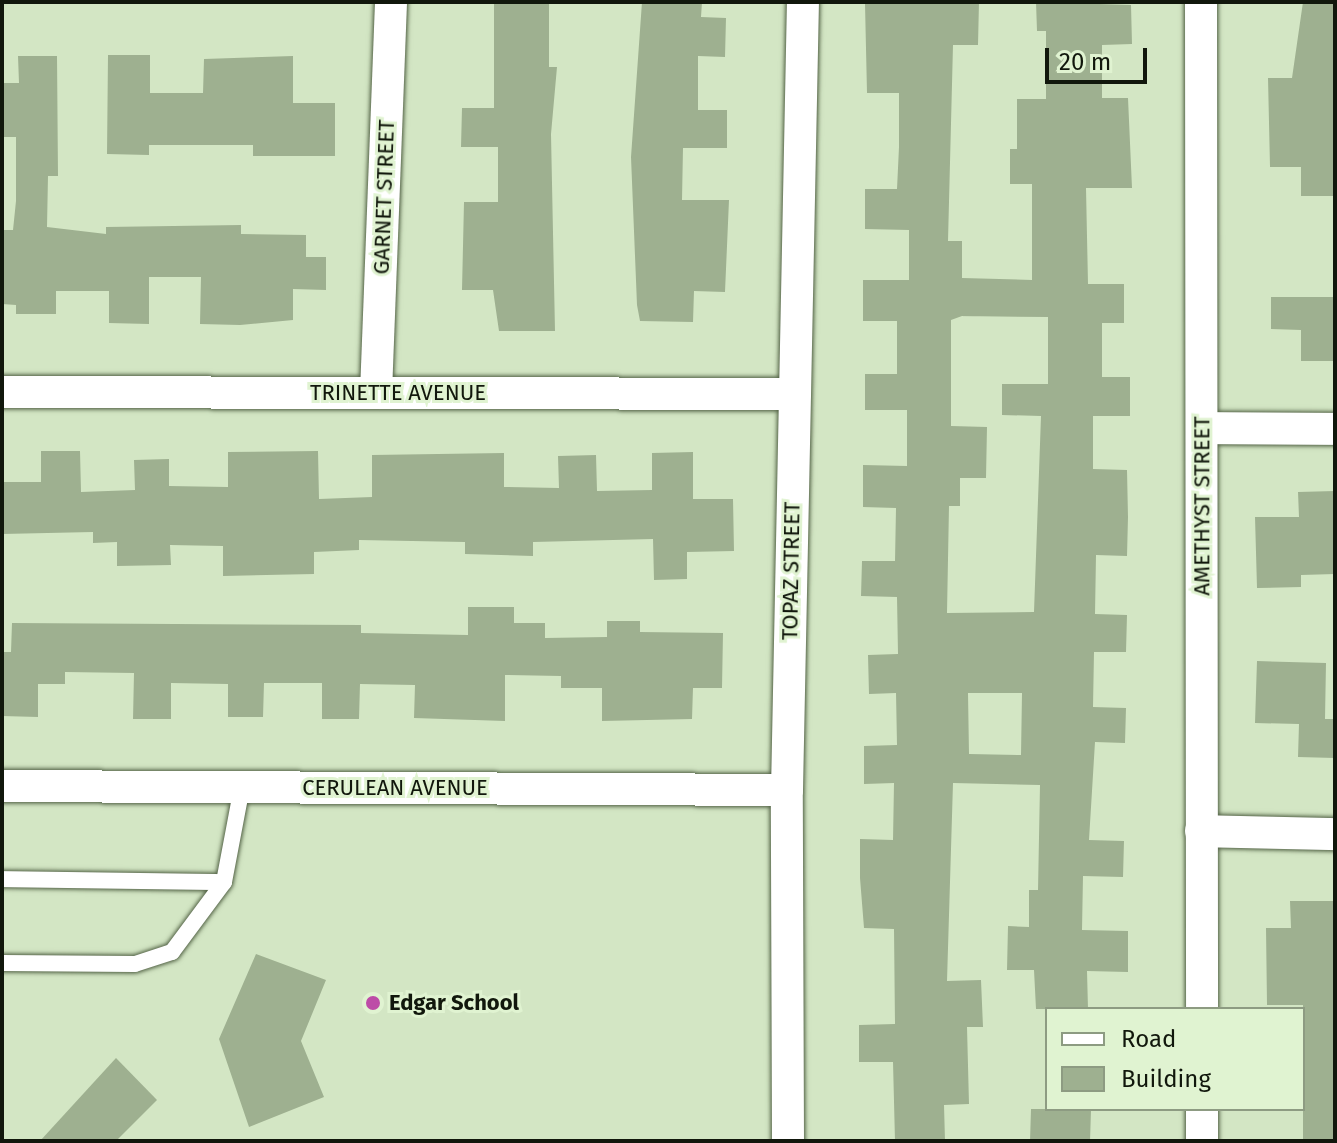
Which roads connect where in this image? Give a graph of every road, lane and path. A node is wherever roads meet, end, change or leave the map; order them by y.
1 (391, 2) edge
2 (803, 2) edge
3 (1201, 2) edge
4 (2, 392) edge
5 (376, 393) junction
6 (795, 394) junction
7 (1203, 428) junction
8 (1335, 429) edge
9 (2, 786) edge
10 (242, 787) junction
11 (787, 790) junction
12 (1201, 831) junction
13 (1335, 834) edge
14 (2, 879) edge
15 (224, 882) junction
16 (2, 963) edge
17 (1202, 1007) edge
18 (1202, 1111) edge
19 (788, 1141) edge
20 (1202, 1141) edge

1 - 5 street, GARNET STREET
2 - 6 street, TOPAZ STREET
3 - 7 street, AMETHYST STREET
4 - 5 street, TRINETTE AVENUE
5 - 6 street, TRINETTE AVENUE
6 - 11 street, TOPAZ STREET
7 - 8 street
7 - 12 street, AMETHYST STREET
9 - 10 street, CERULEAN AVENUE
10 - 11 street, CERULEAN AVENUE
10 - 15 lane
11 - 19 street, TOPAZ STREET
12 - 13 street
12 - 17 street, AMETHYST STREET
14 - 15 lane
15 - 16 lane
18 - 20 street

